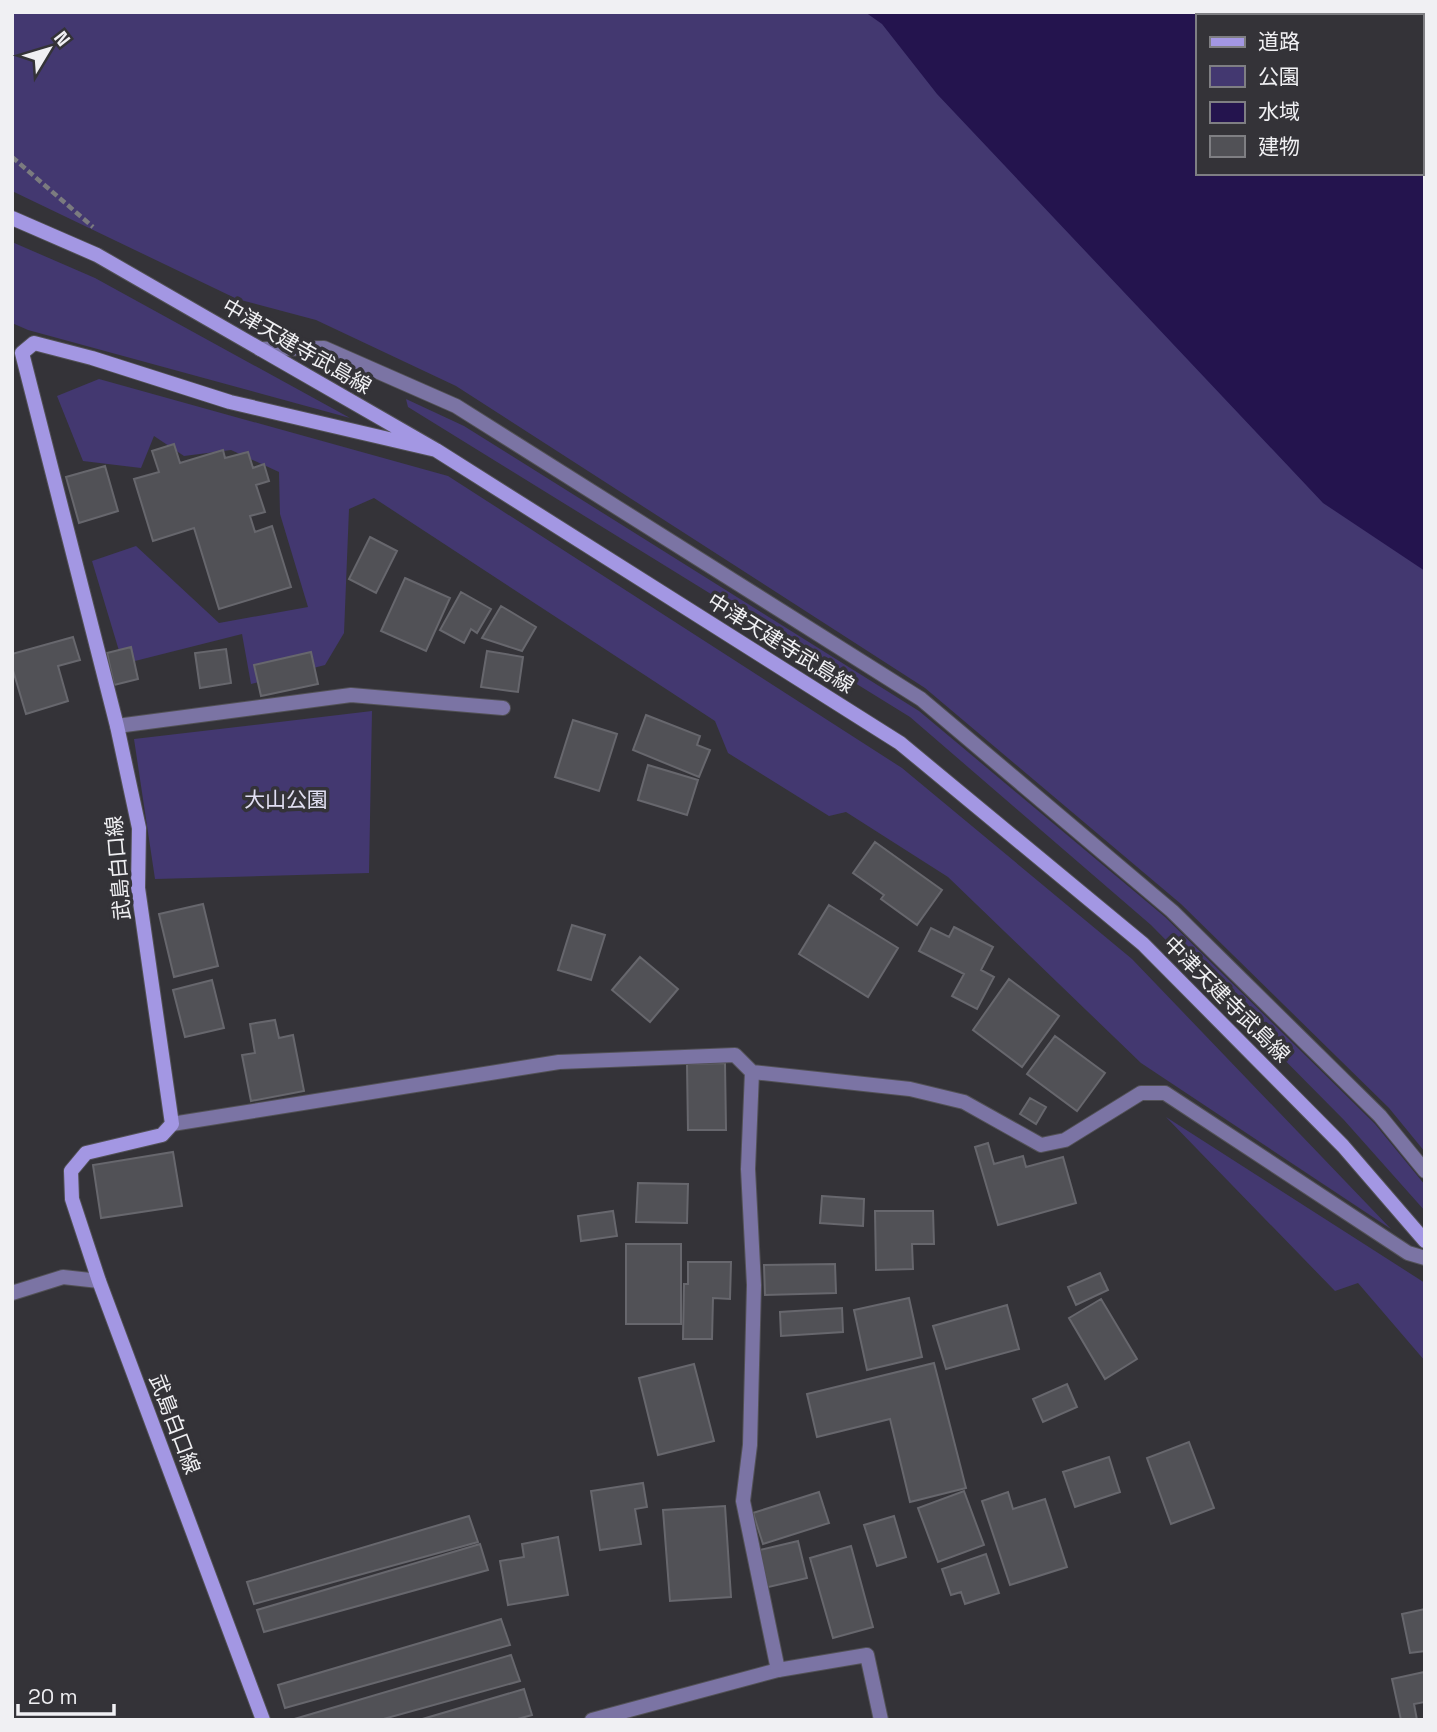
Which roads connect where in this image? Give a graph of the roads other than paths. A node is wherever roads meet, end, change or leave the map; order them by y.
1 (12, 218) edge
2 (260, 349) junction
3 (17, 353) edge
4 (436, 450) junction
5 (503, 708) dead end
6 (117, 726) junction
7 (751, 1072) junction
8 (172, 1124) junction
9 (1425, 1171) edge
10 (1425, 1241) edge
11 (1425, 1258) edge
12 (99, 1281) junction
13 (12, 1293) edge
14 (778, 1670) junction
15 (264, 1720) edge
16 (592, 1720) edge
17 (881, 1720) edge

1 - 2 main road, 中津天建寺武島線
2 - 4 main road, 中津天建寺武島線
2 - 9 street
3 - 4 main road, 武島白口線
3 - 6 main road, 武島白口線
4 - 10 main road, 中津天建寺武島線
5 - 6 street
6 - 8 main road, 武島白口線
7 - 8 street
7 - 11 street
7 - 14 street
8 - 12 main road, 武島白口線
12 - 13 street
12 - 15 main road, 武島白口線
14 - 16 street
14 - 17 street

